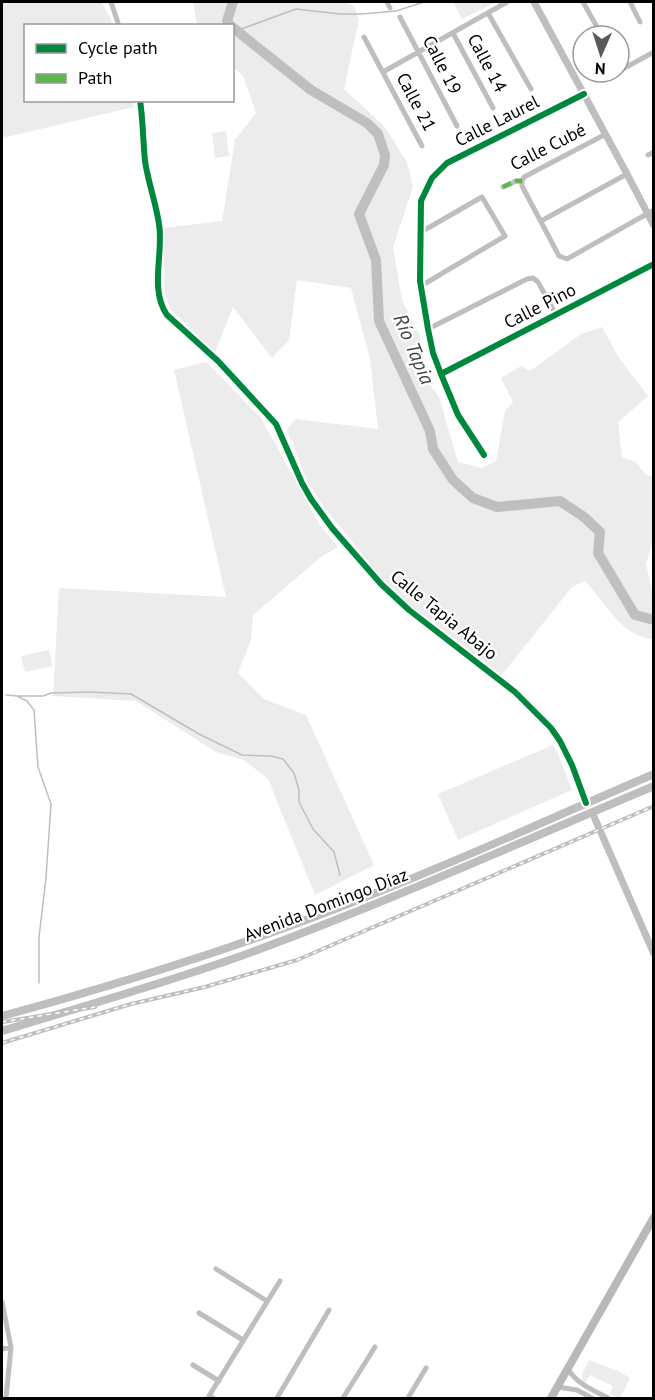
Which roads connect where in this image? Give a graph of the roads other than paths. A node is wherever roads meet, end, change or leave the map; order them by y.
1 (111, 2) edge
2 (387, 2) edge
3 (507, 2) edge
4 (534, 2) edge
5 (584, 2) edge
6 (630, 2) edge
7 (390, 8) dead end
8 (488, 13) junction
9 (400, 17) dead end
10 (640, 22) dead end
11 (118, 24) edge
12 (596, 24) edge
13 (453, 33) junction
14 (364, 37) dead end
15 (419, 52) junction
16 (654, 52) edge
17 (631, 65) edge
18 (383, 72) junction
19 (531, 89) dead end
20 (584, 94) junction
21 (140, 102) edge
22 (494, 108) dead end
23 (457, 126) dead end
24 (606, 134) junction
25 (422, 146) dead end
26 (627, 174) junction
27 (522, 181) junction
28 (503, 187) dead end
29 (651, 212) edge
30 (541, 221) junction
31 (654, 226) edge
32 (421, 232) junction
33 (654, 264) edge
34 (421, 286) junction
35 (556, 315) junction
36 (428, 329) junction
37 (441, 374) junction
38 (484, 455) dead end
39 (654, 774) edge
40 (654, 786) edge
41 (586, 803) junction
42 (592, 812) junction
43 (654, 954) edge
44 (2, 1016) edge
45 (2, 1030) edge
46 (654, 1217) edge
47 (216, 1269) dead end
48 (280, 1281) dead end
49 (267, 1301) junction
50 (2, 1302) edge
51 (329, 1311) dead end
52 (199, 1313) dead end
53 (243, 1340) junction
54 (11, 1347) junction
55 (375, 1347) dead end
56 (2, 1349) edge
57 (193, 1365) dead end
58 (426, 1368) dead end
59 (568, 1369) junction
60 (219, 1381) junction
61 (558, 1387) junction
62 (594, 1390) junction
63 (601, 1397) edge
64 (6, 1398) edge
65 (213, 1398) edge
66 (277, 1398) edge
67 (343, 1398) edge
68 (408, 1398) edge
69 (551, 1398) edge
70 (591, 1398) edge
71 (608, 1398) edge

1 - 11 street
2 - 7 street
3 - 8 street
4 - 20 street
5 - 12 street
6 - 10 street
8 - 13 street
8 - 19 street
9 - 15 street, Calle 19
13 - 15 street
13 - 22 street, Calle 14
14 - 18 street, Calle 21
15 - 18 street
15 - 23 street, Calle 19
16 - 17 street
18 - 25 street, Calle 21
20 - 24 street
20 - 32 street, Calle Laurel
21 - 41 street, Calle Tapia Abajo
24 - 26 street
24 - 27 street, Calle Cubé
26 - 29 street
26 - 30 street
27 - 28 street, Calle Cubé
27 - 30 street
29 - 30 street
29 - 31 street
32 - 34 street, Calle Laurel
32 - 34 street
33 - 35 street, Calle Pino
34 - 36 street, Calle Laurel
35 - 36 street
35 - 37 street, Calle Pino
36 - 37 street, Calle Laurel
37 - 38 street, Calle Laurel
39 - 41 main road, Avenida Domingo Díaz
40 - 42 main road, Avenida Domingo Díaz
41 - 44 main road, Avenida Domingo Díaz
42 - 43 street
42 - 45 main road, Avenida Domingo Díaz
46 - 59 main road
47 - 49 street
48 - 49 street
49 - 53 street
50 - 54 street
51 - 66 street
52 - 53 street
53 - 60 street
54 - 56 street
54 - 64 street
55 - 67 street
57 - 60 street
58 - 68 street
59 - 61 main road
59 - 62 street
60 - 65 street
61 - 69 main road
61 - 70 street
62 - 63 street
62 - 70 street
63 - 71 street

